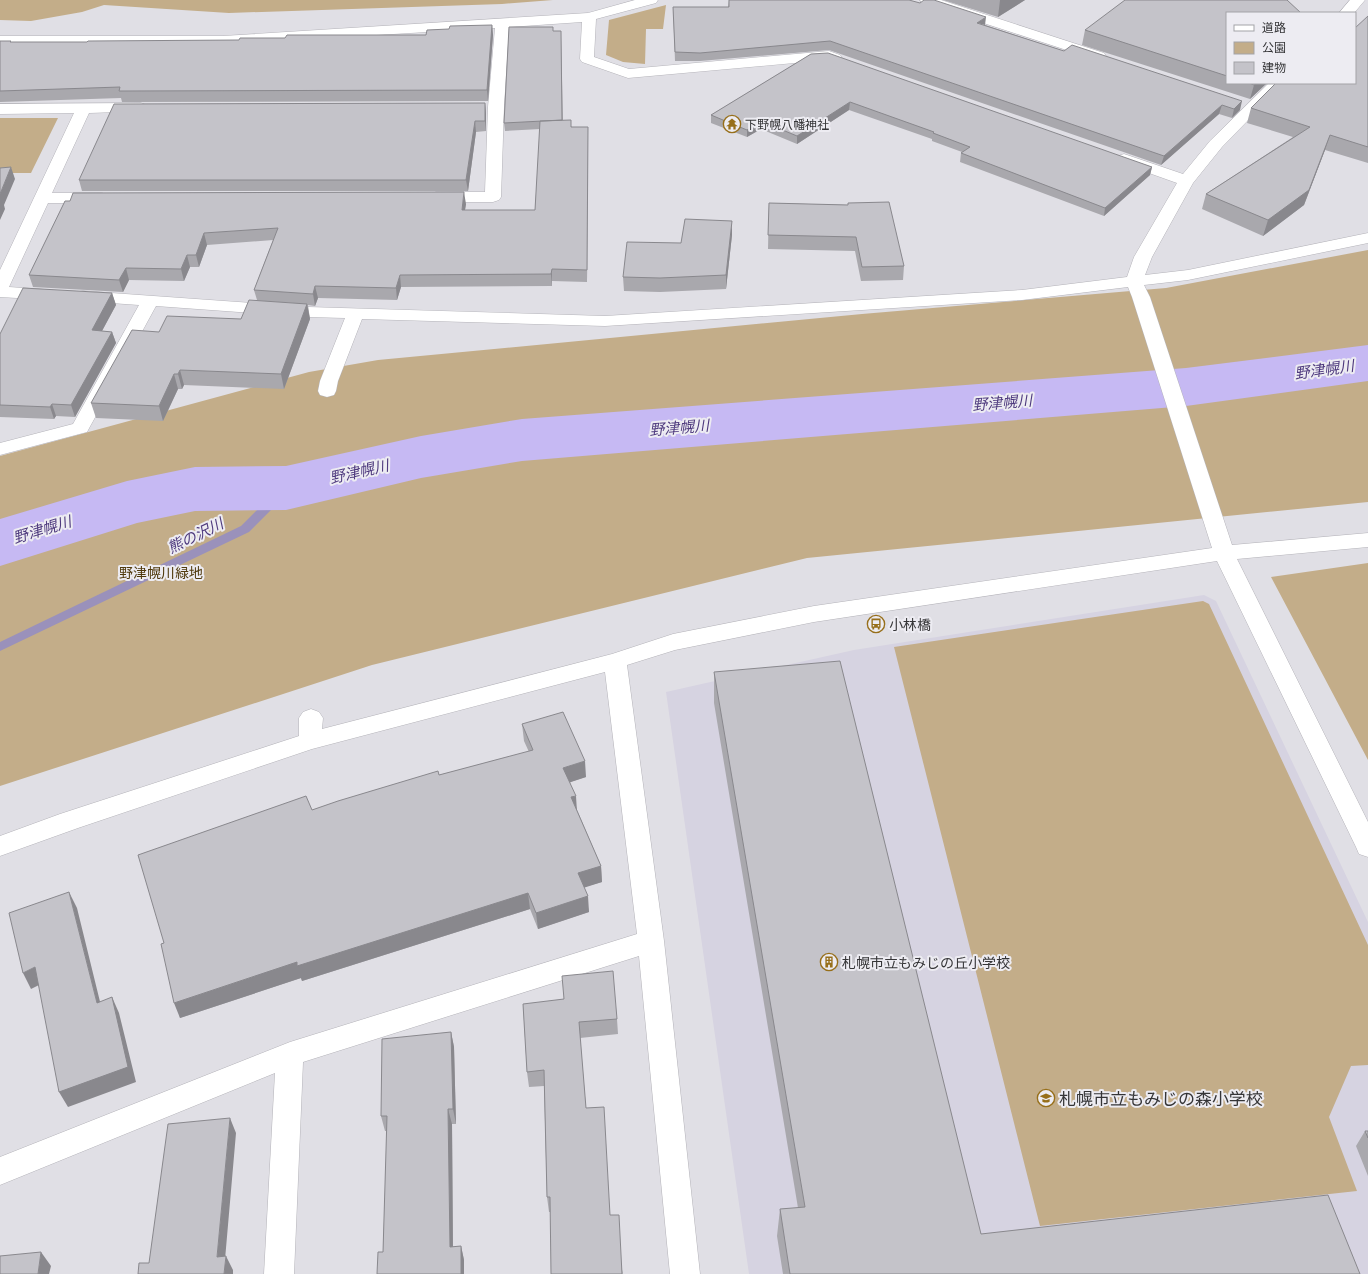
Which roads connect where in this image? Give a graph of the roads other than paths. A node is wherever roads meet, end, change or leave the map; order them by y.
1 (651, 0) edge
2 (927, 0) edge
3 (1358, 0) edge
4 (1347, 12) edge
5 (589, 16) junction
6 (502, 24) junction
7 (0, 40) edge
8 (1109, 60) edge
9 (851, 63) edge
10 (1276, 84) edge
11 (1238, 102) edge
12 (480, 107) edge
13 (496, 107) junction
14 (1253, 107) junction
15 (84, 108) junction
16 (155, 108) edge
17 (0, 109) edge
18 (1111, 155) edge
19 (1186, 181) junction
20 (422, 197) edge
21 (42, 198) junction
22 (114, 198) edge
23 (1368, 238) edge
24 (1134, 282) junction
25 (0, 288) edge
26 (0, 292) edge
27 (150, 300) junction
28 (355, 314) junction
29 (327, 391) dead end
30 (0, 449) edge
31 (1368, 540) edge
32 (1224, 553) junction
33 (615, 661) junction
34 (311, 718) dead end
35 (310, 741) junction
36 (0, 846) edge
37 (1368, 847) edge
38 (651, 941) junction
39 (290, 1054) junction
40 (0, 1171) edge
41 (279, 1274) edge
42 (685, 1274) edge

1 - 5 street
2 - 8 street
3 - 4 street
5 - 6 street
5 - 9 street
6 - 7 street
6 - 13 street
10 - 14 street
11 - 14 street
12 - 13 street
13 - 20 street
14 - 19 street
15 - 16 street
15 - 17 street
15 - 21 street
18 - 19 street
19 - 24 street
21 - 22 street
21 - 25 street
23 - 24 street
24 - 28 street
24 - 32 street
26 - 27 street
27 - 28 street
27 - 30 street
28 - 29 street
31 - 32 street
32 - 33 street
32 - 37 street
33 - 35 street
33 - 38 street
34 - 35 street
35 - 36 street
38 - 39 street
38 - 42 street
39 - 40 street
39 - 41 street

